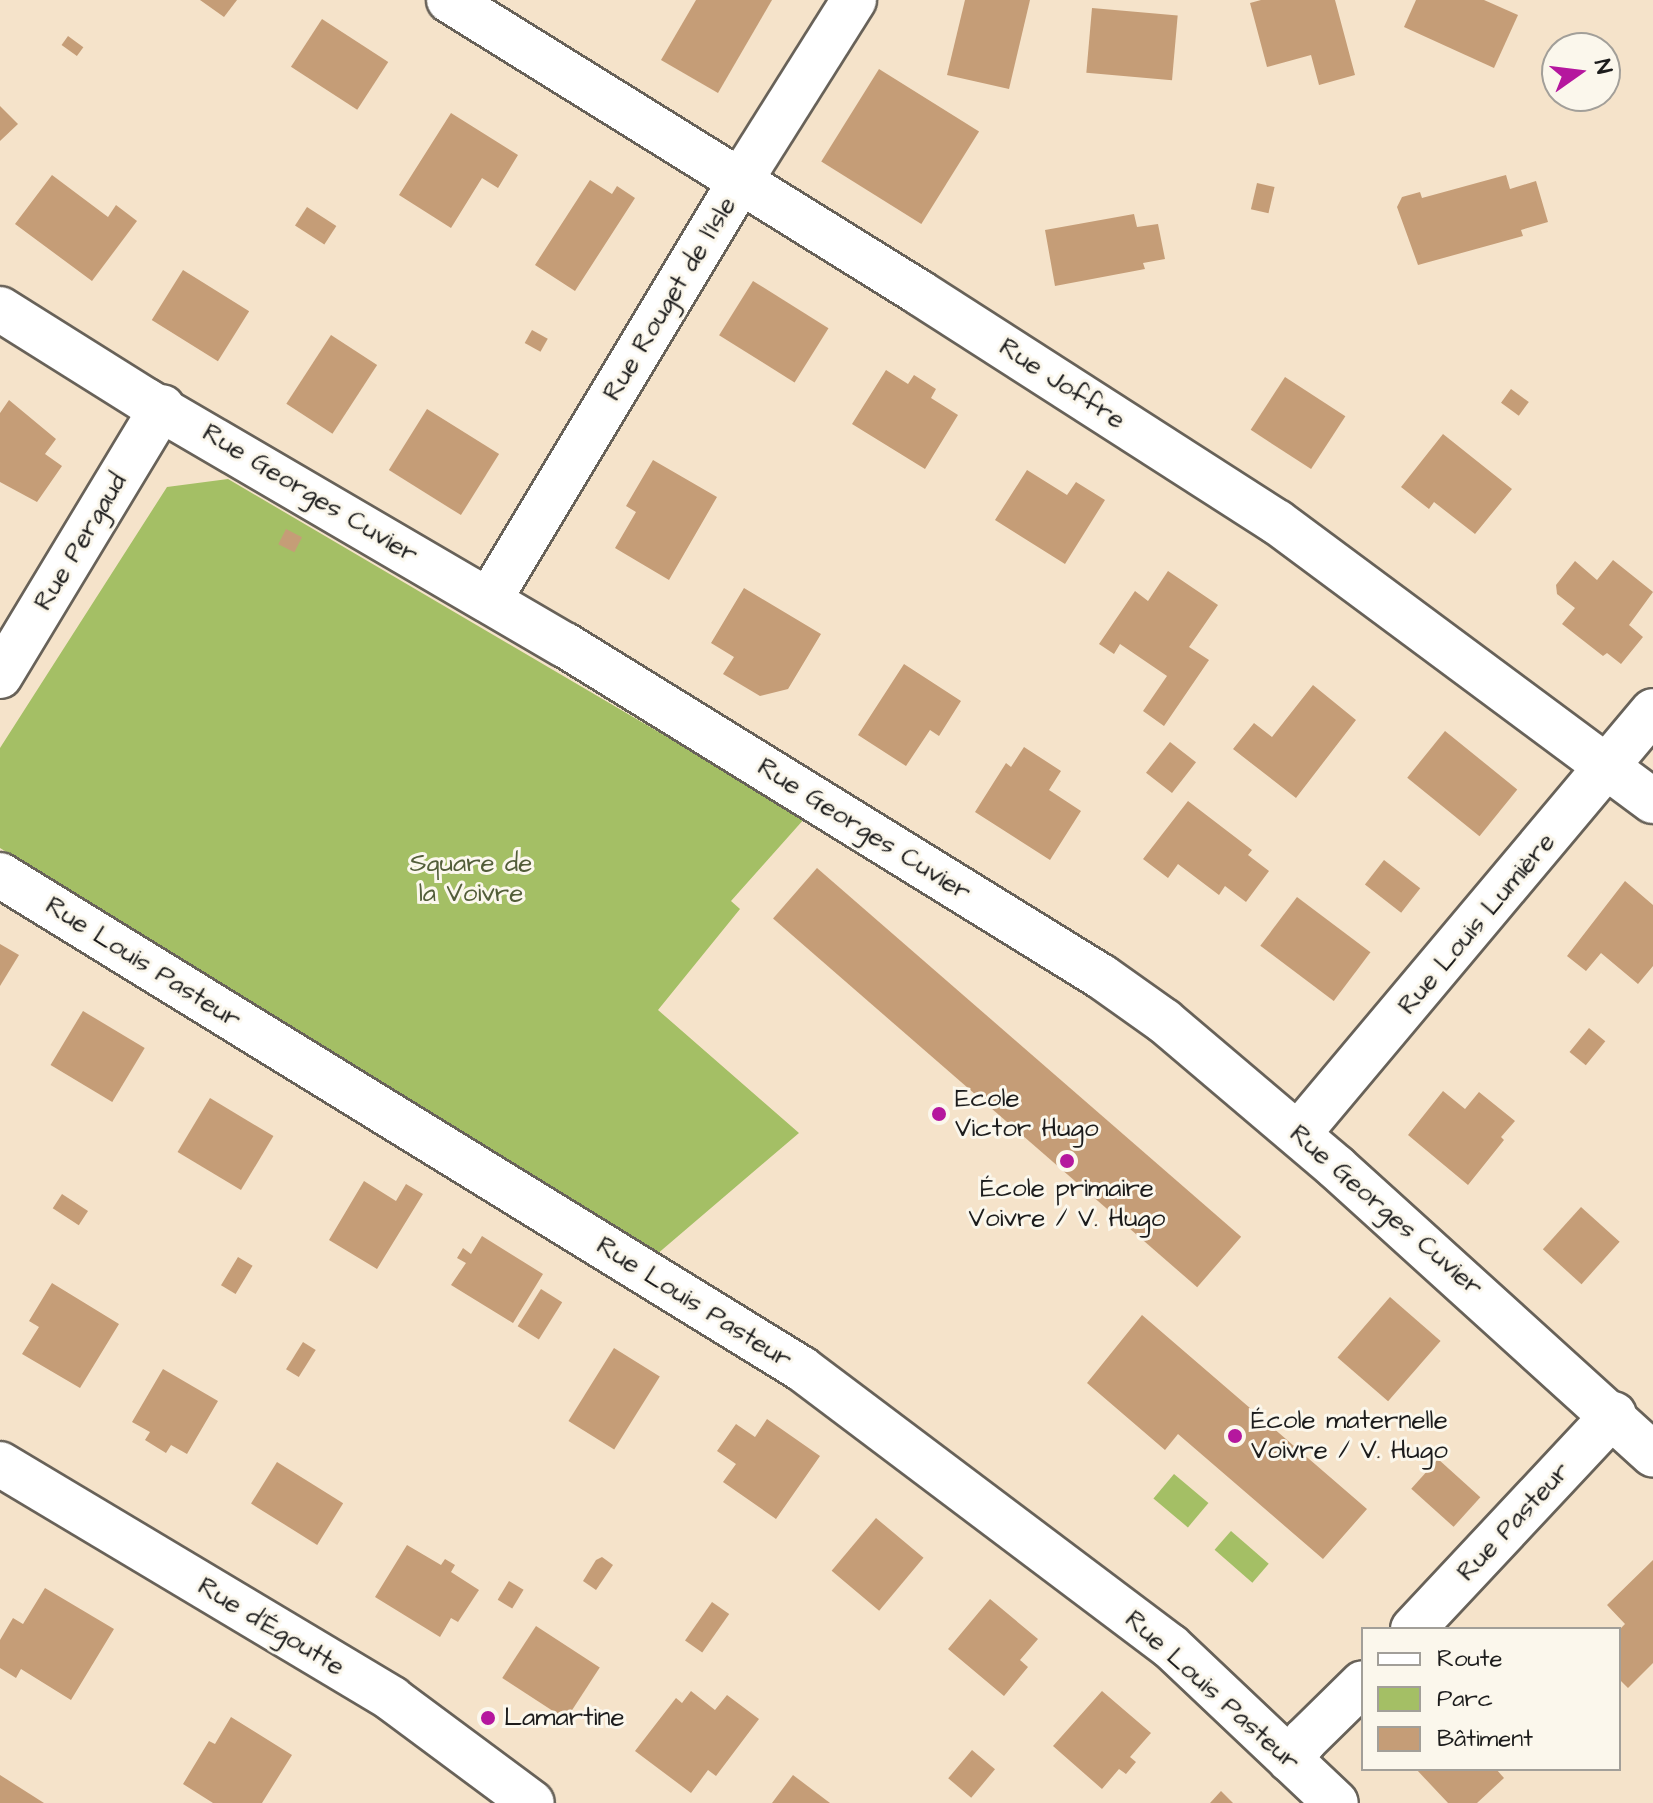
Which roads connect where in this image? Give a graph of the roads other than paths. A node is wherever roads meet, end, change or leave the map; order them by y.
1 (449, 0) edge
2 (854, 0) edge
3 (741, 182) junction
4 (0, 309) edge
5 (162, 407) junction
6 (489, 600) junction
7 (0, 676) edge
8 (1653, 711) edge
9 (1609, 766) junction
10 (1653, 801) edge
11 (0, 875) edge
12 (1298, 1134) junction
13 (1614, 1414) junction
14 (1653, 1454) edge
15 (0, 1464) edge
16 (1415, 1627) edge
17 (1361, 1685) edge
18 (1290, 1760) junction
19 (532, 1803) edge
20 (1336, 1803) edge

1 - 3 street, Rue Joffre
2 - 3 street, Rue Rouget de l'Isle
3 - 6 street, Rue Rouget de l'Isle
3 - 9 street, Rue Joffre
4 - 5 street, Rue Georges Cuvier
5 - 6 street, Rue Georges Cuvier
5 - 7 street, Rue Pergaud
6 - 12 street, Rue Georges Cuvier
8 - 9 street, Rue Louis Lumière
9 - 10 street, Rue Joffre
9 - 12 street, Rue Louis Lumière
11 - 18 street, Rue Louis Pasteur
12 - 13 street, Rue Georges Cuvier
13 - 14 street, Rue Georges Cuvier
13 - 16 street, Rue Pasteur
15 - 19 street, Rue d'Égoutte
17 - 18 street
18 - 20 street, Rue Louis Pasteur

